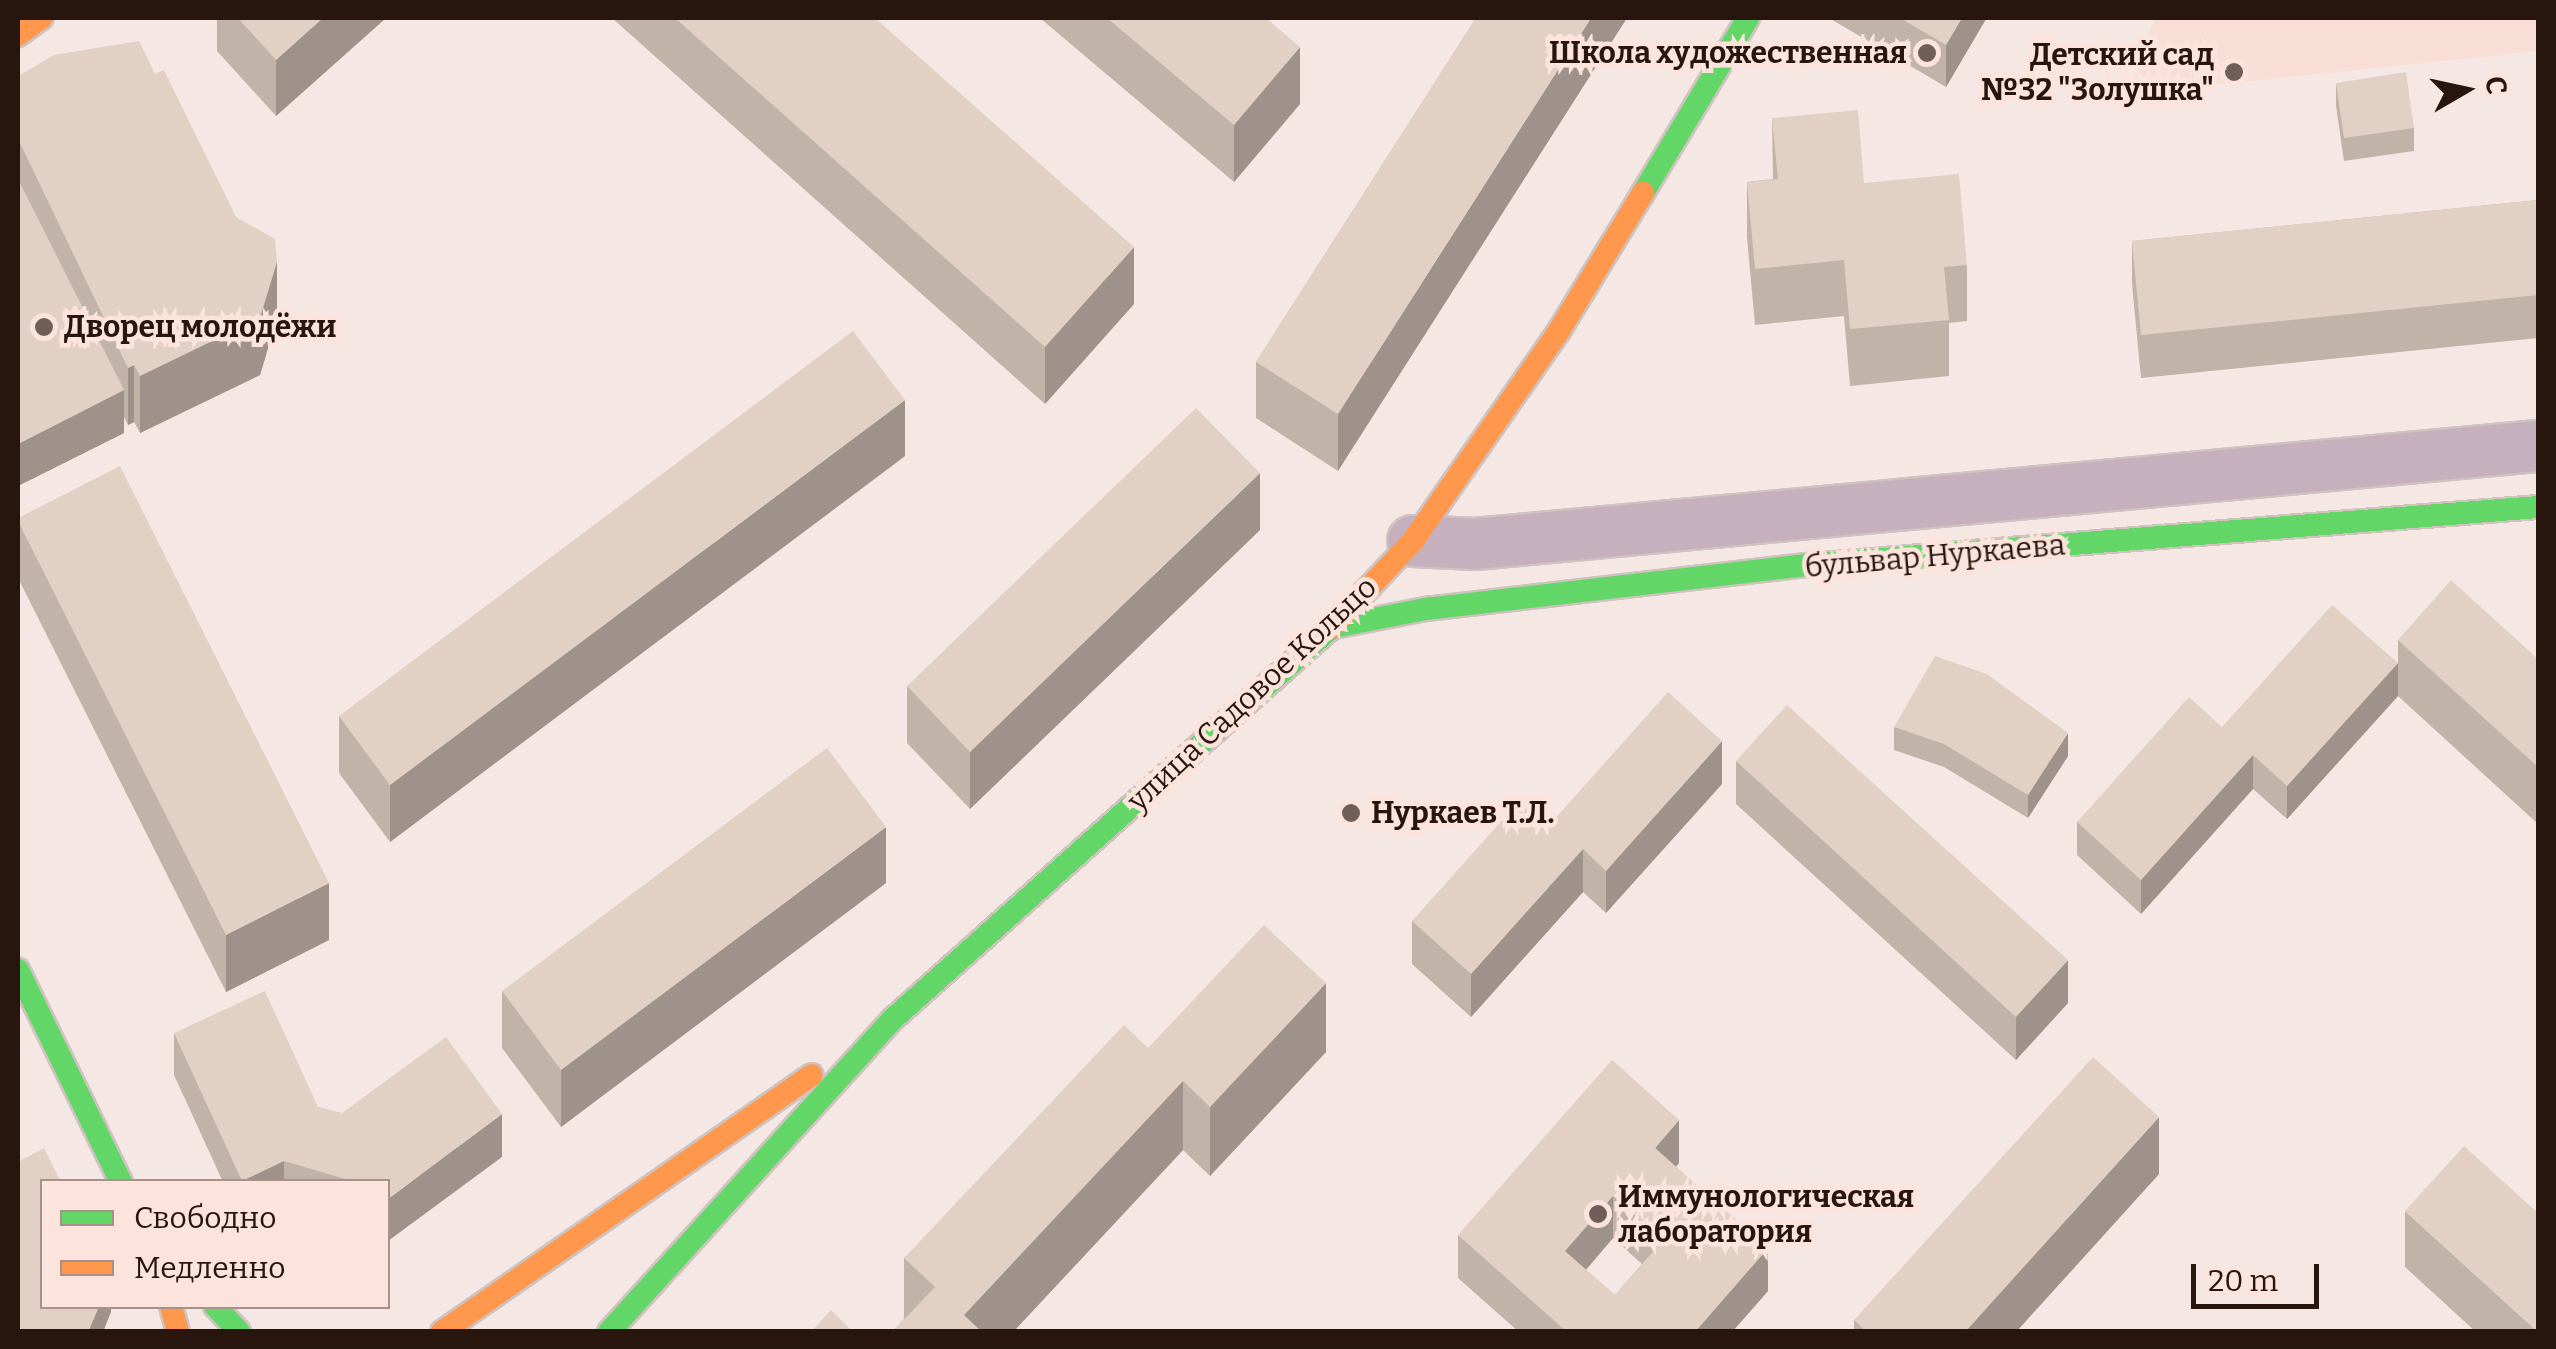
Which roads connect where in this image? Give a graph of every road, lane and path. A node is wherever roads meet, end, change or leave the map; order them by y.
1 (41, 18) edge
2 (1748, 18) edge
3 (18, 35) edge
4 (2538, 446) edge
5 (2538, 507) edge
6 (1412, 541) junction
7 (1333, 627) junction
8 (18, 970) edge
9 (893, 1019) junction
10 (120, 1176) edge
11 (218, 1309) edge
12 (238, 1332) edge
13 (442, 1332) edge
14 (609, 1332) edge

1 - 3 main road
2 - 6 main road, улица Садовое Кольцо
4 - 6 street, бульвар Нуркаева
5 - 7 main road, бульвар Нуркаева
6 - 7 main road, улица Садовое Кольцо
7 - 9 main road, улица Садовое Кольцо
8 - 10 main road
9 - 13 main road, улица Садовое Кольцо
9 - 14 main road, улица Садовое Кольцо
11 - 12 main road

